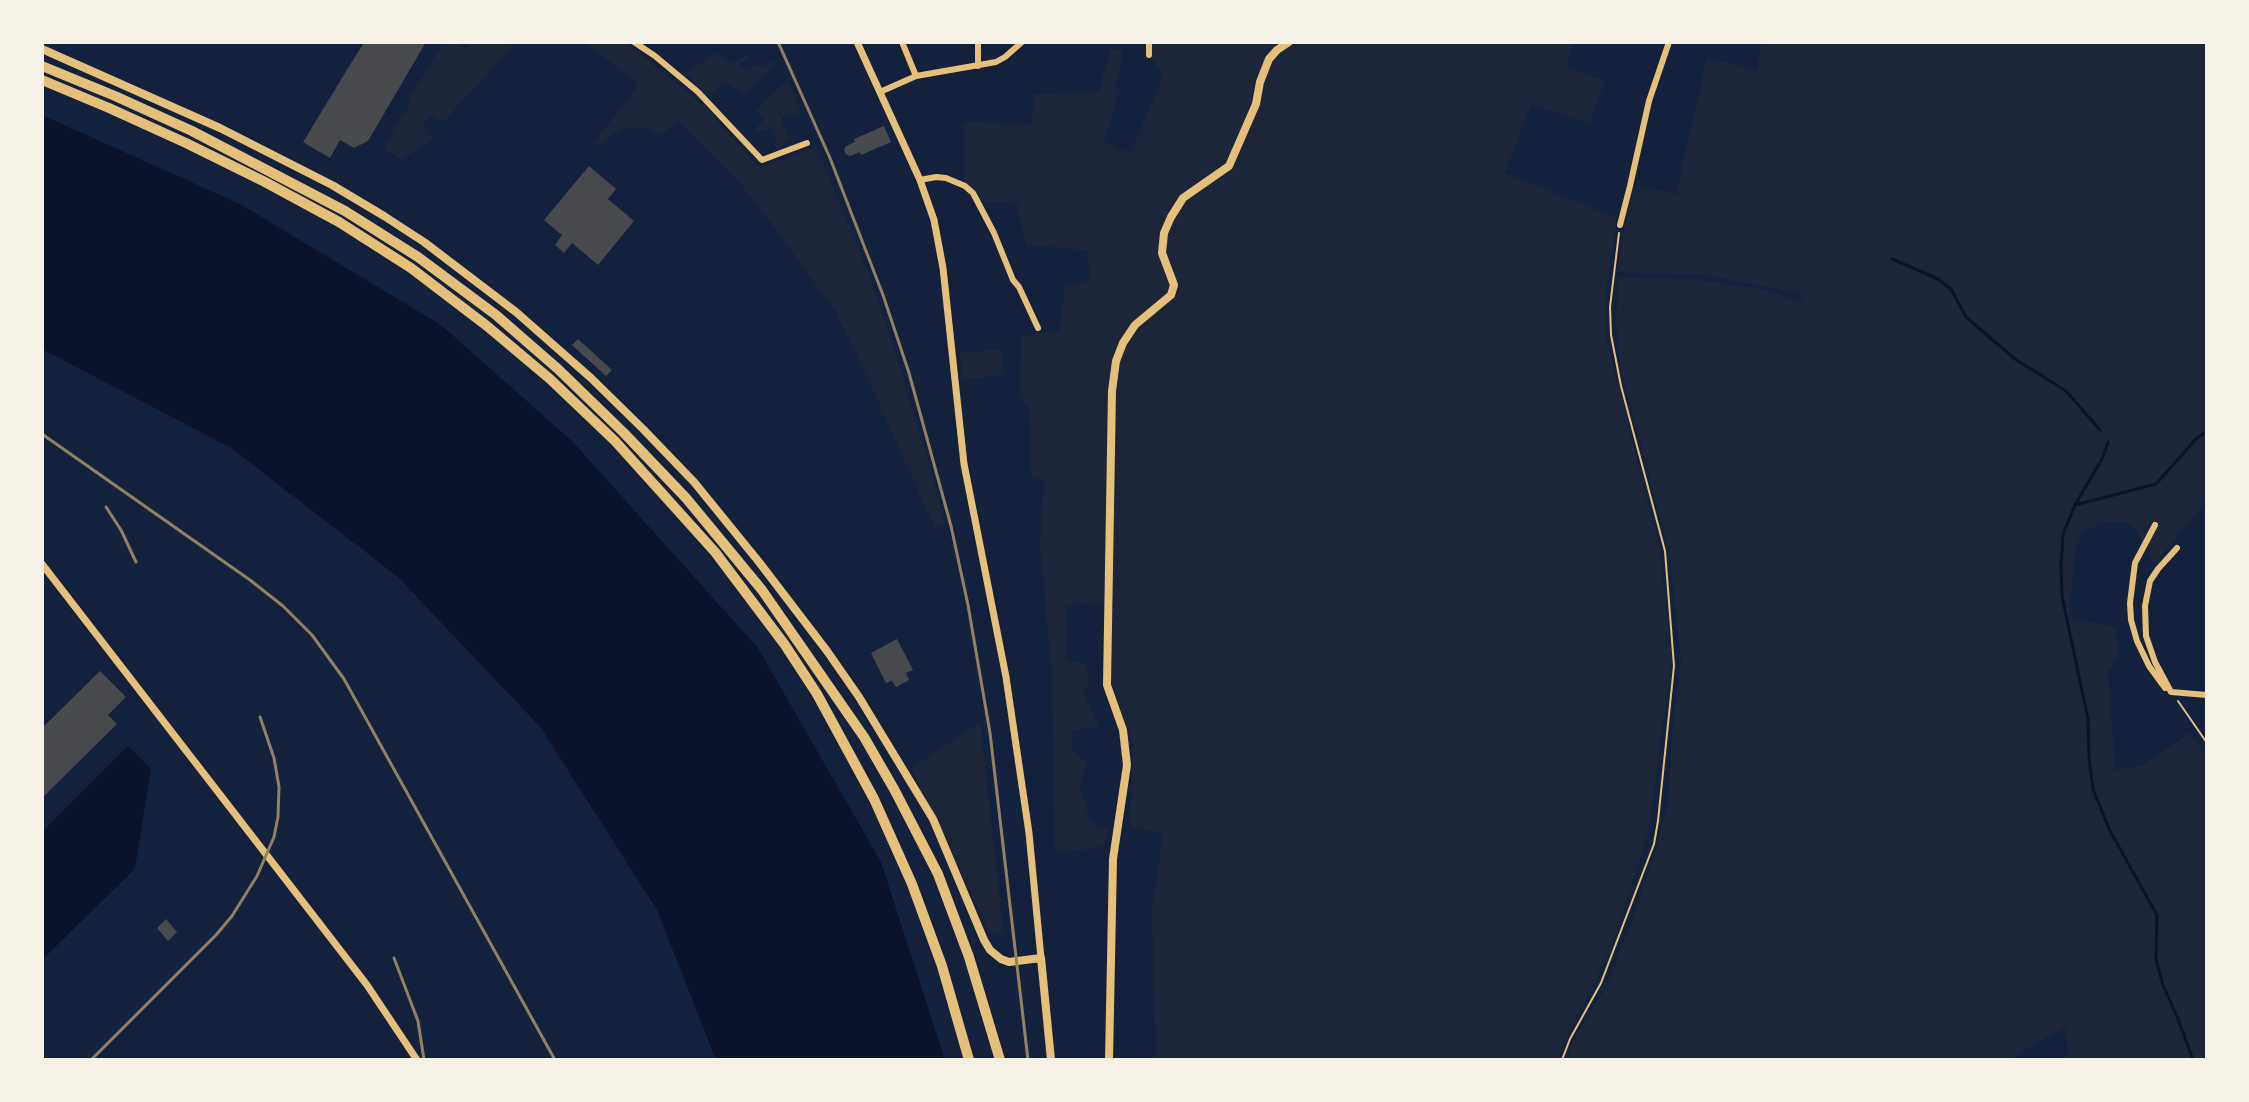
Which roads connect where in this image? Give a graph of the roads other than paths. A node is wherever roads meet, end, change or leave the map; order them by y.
1 (634, 42) edge
2 (857, 42) edge
3 (902, 42) edge
4 (978, 42) edge
5 (1022, 42) edge
6 (1149, 42) edge
7 (1289, 42) edge
8 (1669, 42) edge
9 (42, 49) edge
10 (1149, 55) dead end
11 (42, 66) edge
12 (978, 66) junction
13 (916, 76) junction
14 (42, 80) edge
15 (880, 92) junction
16 (807, 143) dead end
17 (920, 180) junction
18 (1620, 225) road end
19 (1038, 328) dead end
20 (2155, 525) dead end
21 (2177, 548) dead end
22 (42, 564) edge
23 (2174, 693) junction
24 (2207, 695) edge
25 (1041, 958) junction
26 (417, 1060) edge
27 (969, 1060) edge
28 (1000, 1060) edge
29 (1051, 1060) edge
30 (1109, 1060) edge

1 - 16 street
2 - 15 street
3 - 13 street
4 - 12 street
5 - 12 street
6 - 10 street
7 - 30 main road
8 - 18 street
9 - 25 main road
11 - 28 highway
12 - 13 street
13 - 15 street
14 - 27 highway
15 - 17 street
17 - 19 street
17 - 25 street
20 - 23 street
21 - 23 street
22 - 26 street
23 - 24 street
25 - 29 main road

